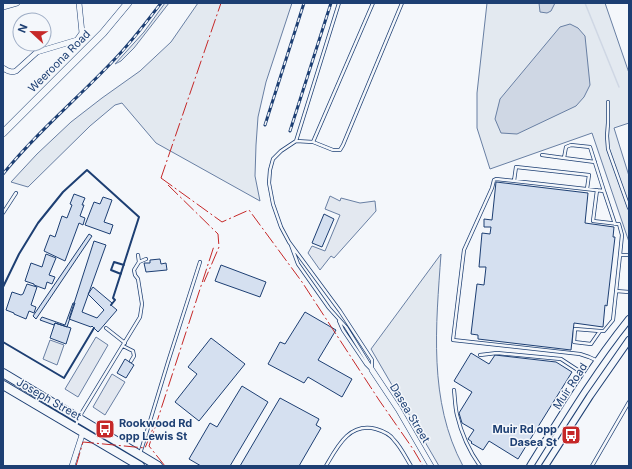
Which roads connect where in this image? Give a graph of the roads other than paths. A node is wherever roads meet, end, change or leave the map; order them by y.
1 (17, 3) edge
2 (79, 3) edge
3 (128, 3) edge
4 (339, 3) edge
5 (372, 3) edge
6 (402, 3) edge
7 (3, 7) edge
8 (3, 68) edge
9 (608, 102) dead end
10 (3, 133) edge
11 (296, 141) junction
12 (313, 142) junction
13 (542, 155) dead end
14 (564, 158) junction
15 (595, 162) junction
16 (514, 181) junction
17 (587, 189) junction
18 (596, 190) junction
19 (604, 191) junction
20 (16, 193) dead end
21 (629, 208) edge
22 (3, 213) edge
23 (615, 224) junction
24 (289, 242) junction
25 (620, 254) junction
26 (138, 255) dead end
27 (629, 255) edge
28 (146, 259) dead end
29 (139, 262) junction
30 (200, 262) dead end
31 (616, 291) junction
32 (629, 292) edge
33 (629, 320) edge
34 (106, 328) dead end
35 (600, 331) junction
36 (629, 340) edge
37 (124, 345) junction
38 (480, 354) dead end
39 (131, 361) dead end
40 (598, 361) junction
41 (372, 370) junction
42 (3, 373) edge
43 (588, 376) junction
44 (3, 385) edge
45 (454, 390) dead end
46 (629, 402) edge
47 (79, 418) junction
48 (75, 427) junction
49 (83, 432) junction
50 (140, 455) junction
51 (137, 465) edge
52 (72, 466) edge
53 (158, 466) edge
54 (326, 466) edge
55 (411, 466) edge
56 (431, 466) edge
57 (480, 466) edge
58 (530, 466) edge
59 (545, 466) edge
60 (592, 466) edge

1 - 7 street
2 - 8 street
3 - 10 main road, Weeroona Road
4 - 11 lane
5 - 12 lane
6 - 12 lane
9 - 21 lane
11 - 12 lane
11 - 24 lane
13 - 14 lane
14 - 15 lane
14 - 15 lane
15 - 19 lane
16 - 17 lane
16 - 17 lane
16 - 40 lane
17 - 18 lane
18 - 19 lane
18 - 23 lane
19 - 23 lane
20 - 22 lane
23 - 25 lane
24 - 41 lane
24 - 41 lane
25 - 27 lane
25 - 31 lane
26 - 29 lane
28 - 29 lane
29 - 37 lane
30 - 50 lane
31 - 32 lane
31 - 35 lane
33 - 40 street, Muir Road
34 - 37 lane
35 - 35 lane
36 - 59 street, Muir Road
37 - 39 lane
37 - 47 lane
38 - 43 lane
40 - 43 street, Muir Road
41 - 56 street, Dasea Street
42 - 47 highway, Joseph Street
43 - 58 street, Muir Road
44 - 48 highway, Joseph Street
45 - 57 lane
46 - 60 lane
47 - 48 lane
47 - 50 highway, Joseph Street
48 - 49 highway, Joseph Street
49 - 51 highway, Joseph Street
49 - 52 street
50 - 51 lane
50 - 53 highway, Joseph Street
54 - 55 lane

